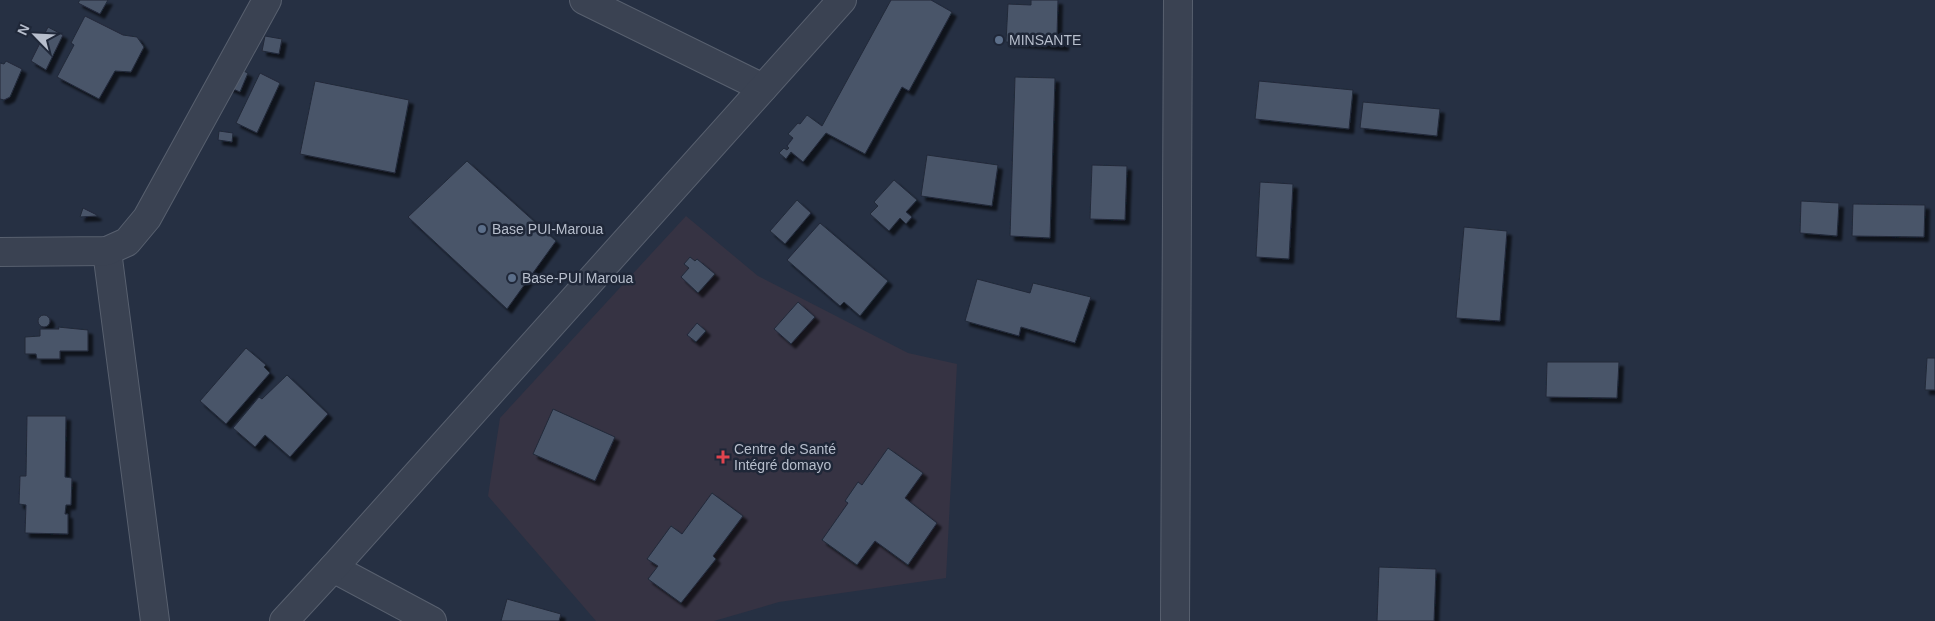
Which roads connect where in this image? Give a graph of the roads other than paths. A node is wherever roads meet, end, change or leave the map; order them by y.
1 (267, 0) edge
2 (584, 0) edge
3 (842, 0) edge
4 (1178, 0) edge
5 (763, 88) junction
6 (107, 251) junction
7 (0, 252) edge
8 (333, 568) junction
9 (155, 621) edge
10 (284, 621) edge
11 (432, 621) edge
12 (1175, 621) edge

1 - 6 street
2 - 5 street
3 - 5 street
4 - 12 street
5 - 8 street
6 - 7 street
6 - 9 street
8 - 10 street
8 - 11 street

